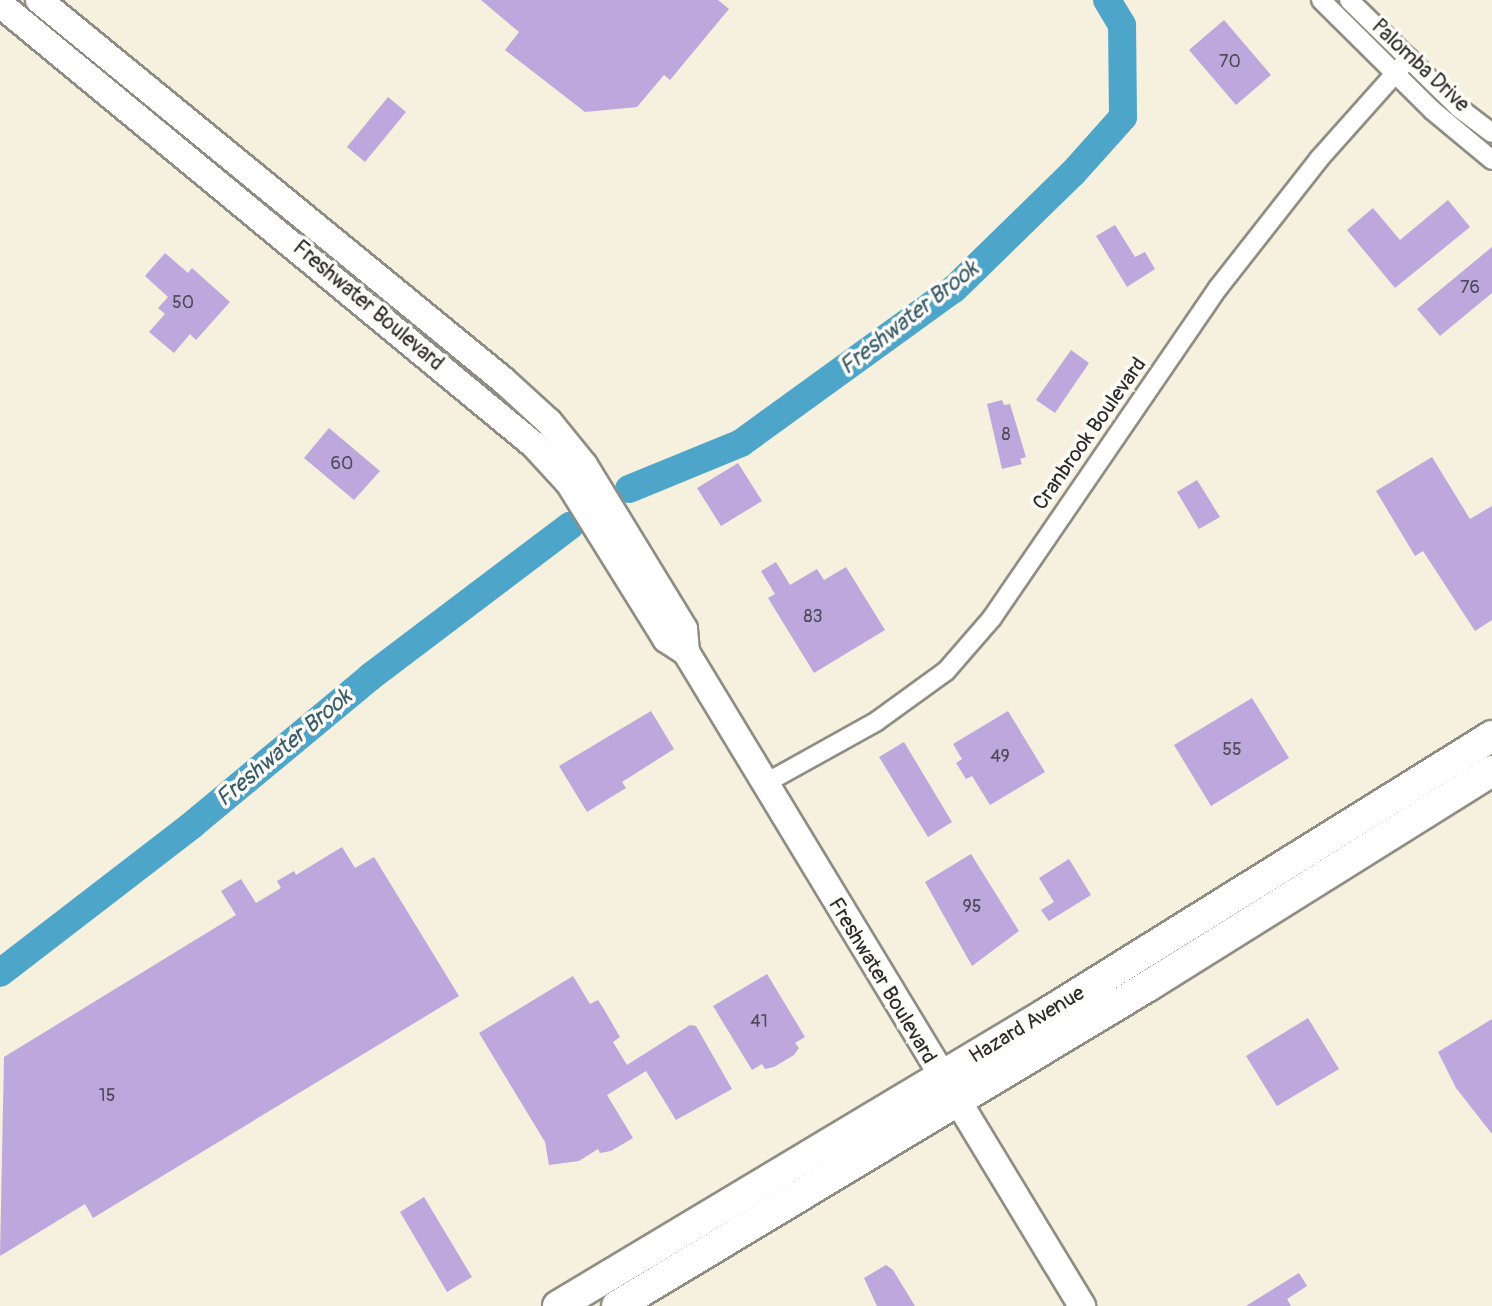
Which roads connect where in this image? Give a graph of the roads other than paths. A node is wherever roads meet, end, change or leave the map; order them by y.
1 (39, 0) edge
2 (1321, 0) edge
3 (1349, 0) edge
4 (0, 4) edge
5 (1409, 58) junction
6 (1394, 74) junction
7 (1492, 133) edge
8 (1492, 160) edge
9 (373, 273) junction
10 (355, 293) junction
11 (686, 652) junction
12 (1492, 736) edge
13 (1492, 771) edge
14 (764, 784) junction
15 (1371, 812) junction
16 (1336, 871) junction
17 (940, 1077) junction
18 (957, 1102) junction
19 (564, 1305) edge
20 (617, 1306) edge
21 (1082, 1306) edge

1 - 9 street, Freshwater Boulevard
2 - 6 street, Palomba Drive
3 - 5 street, Palomba Drive
4 - 10 street, Freshwater Boulevard
5 - 6 street, Cranbrook Boulevard
5 - 7 street, Palomba Drive
6 - 8 street, Palomba Drive
6 - 14 street, Cranbrook Boulevard
9 - 10 street
9 - 11 street, Freshwater Boulevard
10 - 11 street, Freshwater Boulevard
11 - 14 street, Freshwater Boulevard
12 - 15 main road, Hazard Avenue
13 - 16 main road, Hazard Avenue
14 - 17 street, Freshwater Boulevard
15 - 16 main road
15 - 17 main road, Hazard Avenue
16 - 18 main road, Hazard Avenue
17 - 18 street, Freshwater Boulevard
17 - 19 main road, Hazard Avenue
18 - 20 main road, Hazard Avenue
18 - 21 street, Freshwater Boulevard

